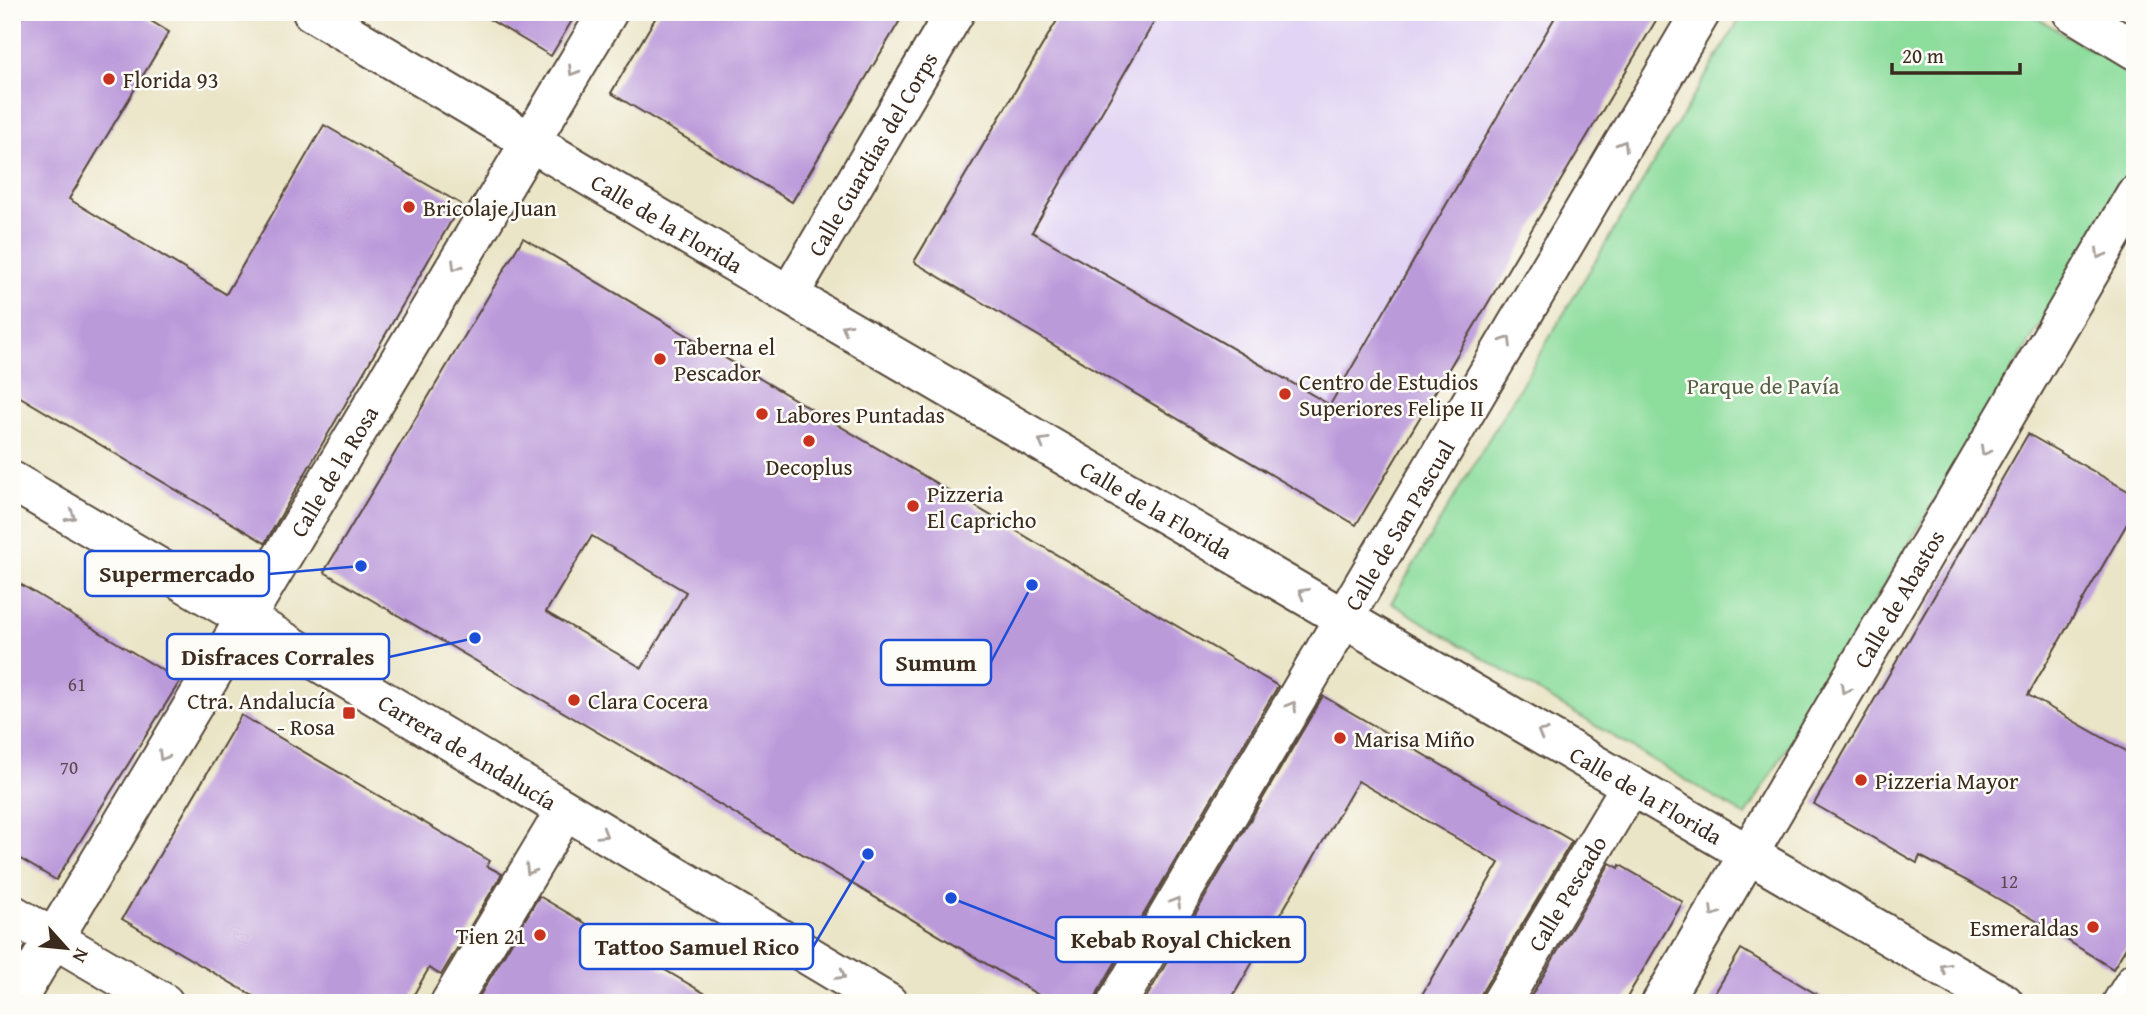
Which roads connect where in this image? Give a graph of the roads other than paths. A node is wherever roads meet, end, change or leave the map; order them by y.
1 (312, 12) edge
2 (608, 12) edge
3 (955, 12) edge
4 (1701, 12) edge
5 (2072, 12) edge
6 (2135, 50) edge
7 (531, 141) junction
8 (2135, 195) edge
9 (789, 295) junction
10 (12, 481) edge
11 (1344, 617) junction
12 (246, 618) junction
13 (1631, 785) junction
14 (565, 811) junction
15 (1749, 854) junction
16 (12, 914) edge
17 (54, 938) junction
18 (2135, 982) edge
19 (15, 1003) edge
20 (164, 1003) edge
21 (450, 1003) edge
22 (888, 1003) edge
23 (1117, 1003) edge
24 (1501, 1003) edge
25 (1661, 1003) edge
26 (2004, 1003) edge
27 (2122, 1003) edge

1 - 7 street, Calle de la Florida
2 -> 7 street, Calle de la Rosa
3 - 9 street, Calle Guardias del Corps
11 -> 4 street, Calle de San Pascual
5 - 6 street
7 - 9 street, Calle de la Florida
7 -> 12 street, Calle de la Rosa
8 -> 15 street, Calle de Abastos
11 -> 9 street, Calle de la Florida
10 -> 12 street, Carrera de Andalucía
13 -> 11 street, Calle de la Florida
23 -> 11 street, Calle de San Pascual
12 - 14 street, Carrera de Andalucía
12 -> 17 street, Calle de la Rosa
13 - 15 street, Calle de la Florida
13 - 24 street, Calle Pescado
14 -> 21 street
14 -> 22 street, Carrera de Andalucía
15 -> 25 street, Calle de Abastos
26 -> 15 street, Calle de la Florida
16 - 17 street
17 - 19 street, Calle de la Rosa
17 - 20 street
18 - 27 street

